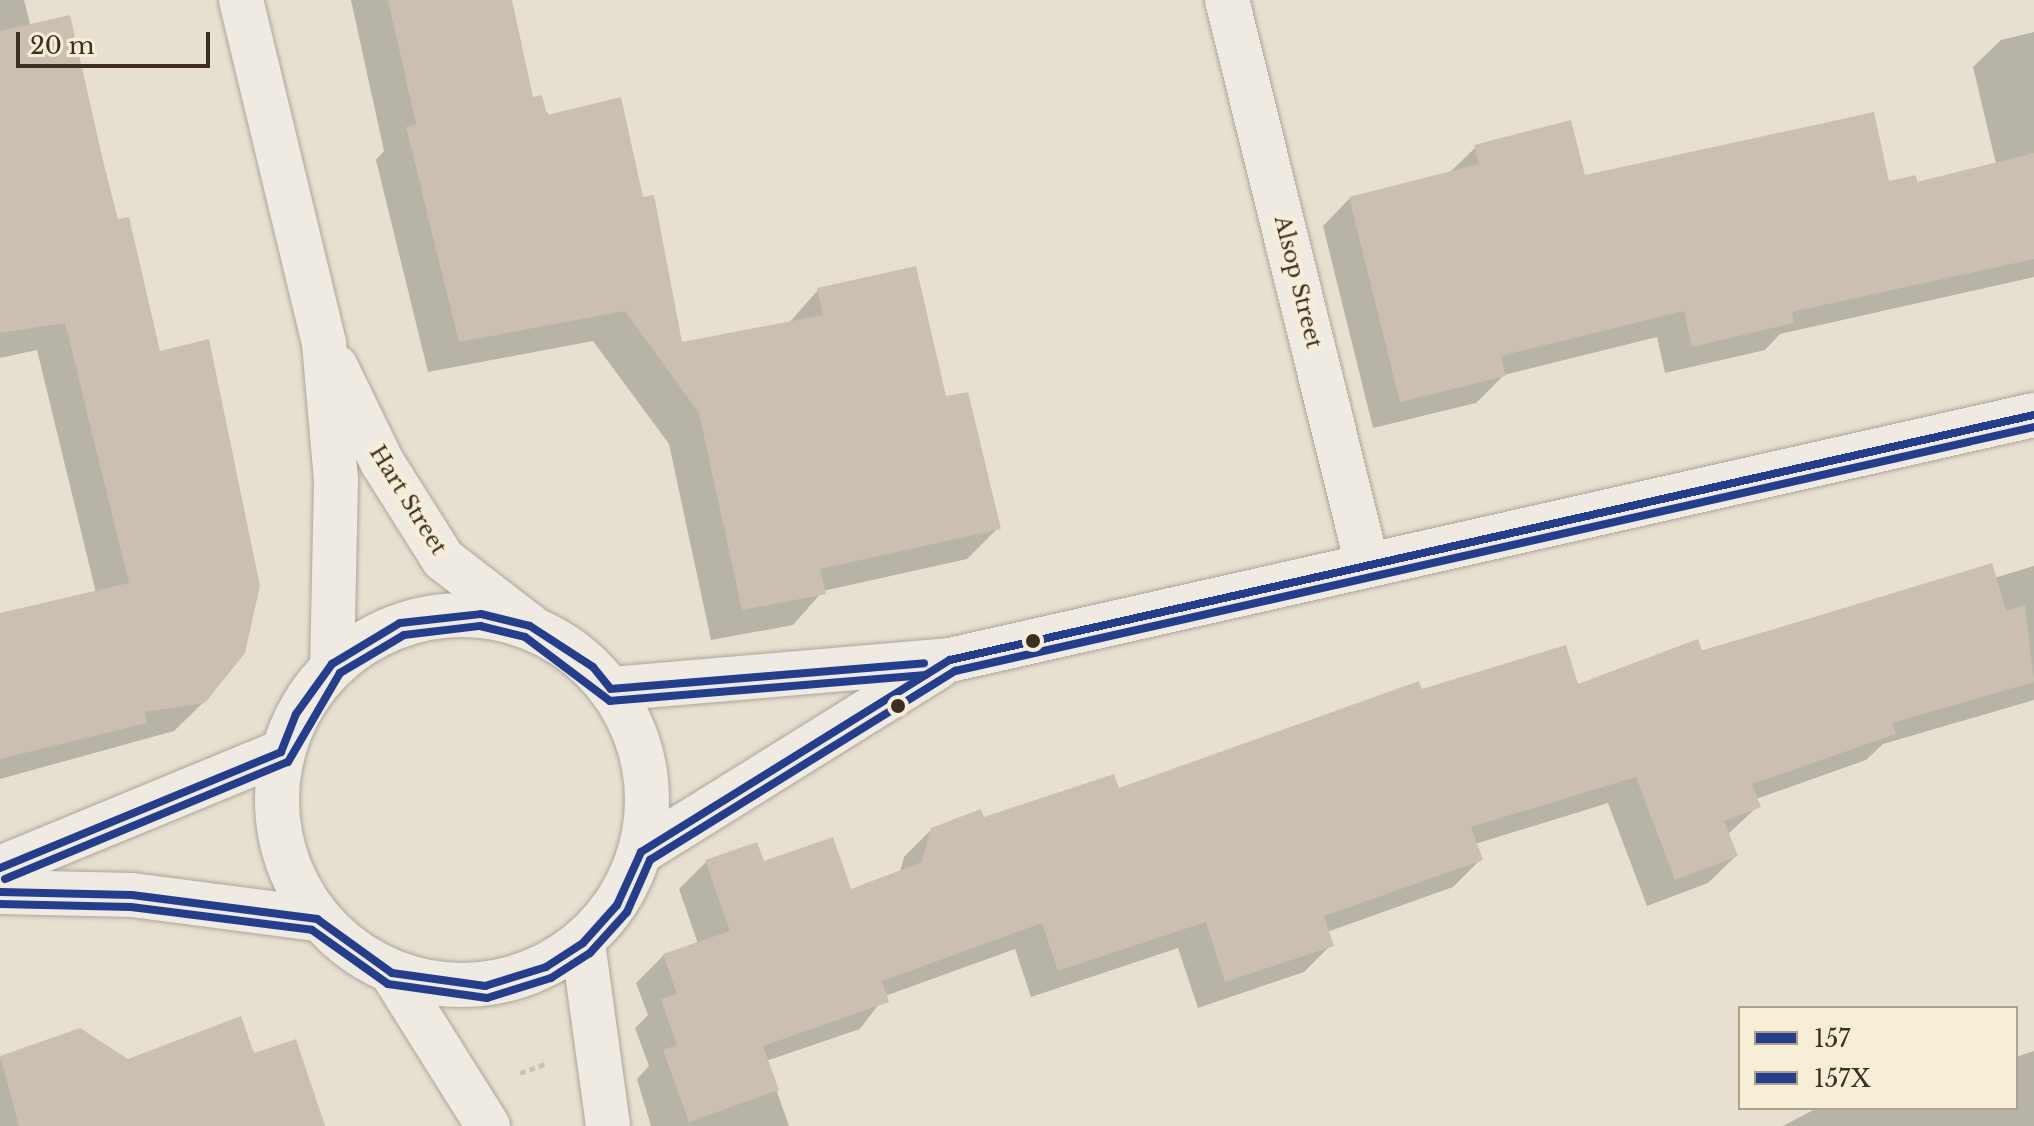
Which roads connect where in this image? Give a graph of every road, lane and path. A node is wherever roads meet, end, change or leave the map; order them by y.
1 (241, 0) edge
2 (1227, 0) edge
3 (324, 343) junction
4 (2034, 415) edge
5 (1367, 564) junction
6 (530, 626) junction
7 (950, 660) junction
8 (332, 664) junction
9 (611, 689) junction
10 (281, 752) junction
11 (641, 852) junction
12 (0, 868) edge
13 (0, 892) edge
14 (317, 919) junction
15 (583, 943) junction
16 (392, 973) junction
17 (552, 1061) dead end
18 (514, 1075) dead end
19 (488, 1126) edge
20 (608, 1126) edge

1 - 3 main road, Hart Street
2 - 5 main road, Alsop Street
3 - 6 main road, Hart Street
3 - 8 main road, Hart Street
4 - 5 main road
5 - 7 main road
6 - 8 main road
6 - 9 main road, Hart Street
7 - 9 main road
7 - 11 main road
8 - 10 main road
9 - 11 main road, Hart Street
10 - 12 main road
10 - 14 main road
11 - 15 main road, Hart Street
13 - 14 main road
14 - 16 main road
15 - 16 main road, Hart Street
15 - 20 main road
16 - 19 main road
17 - 18 path

